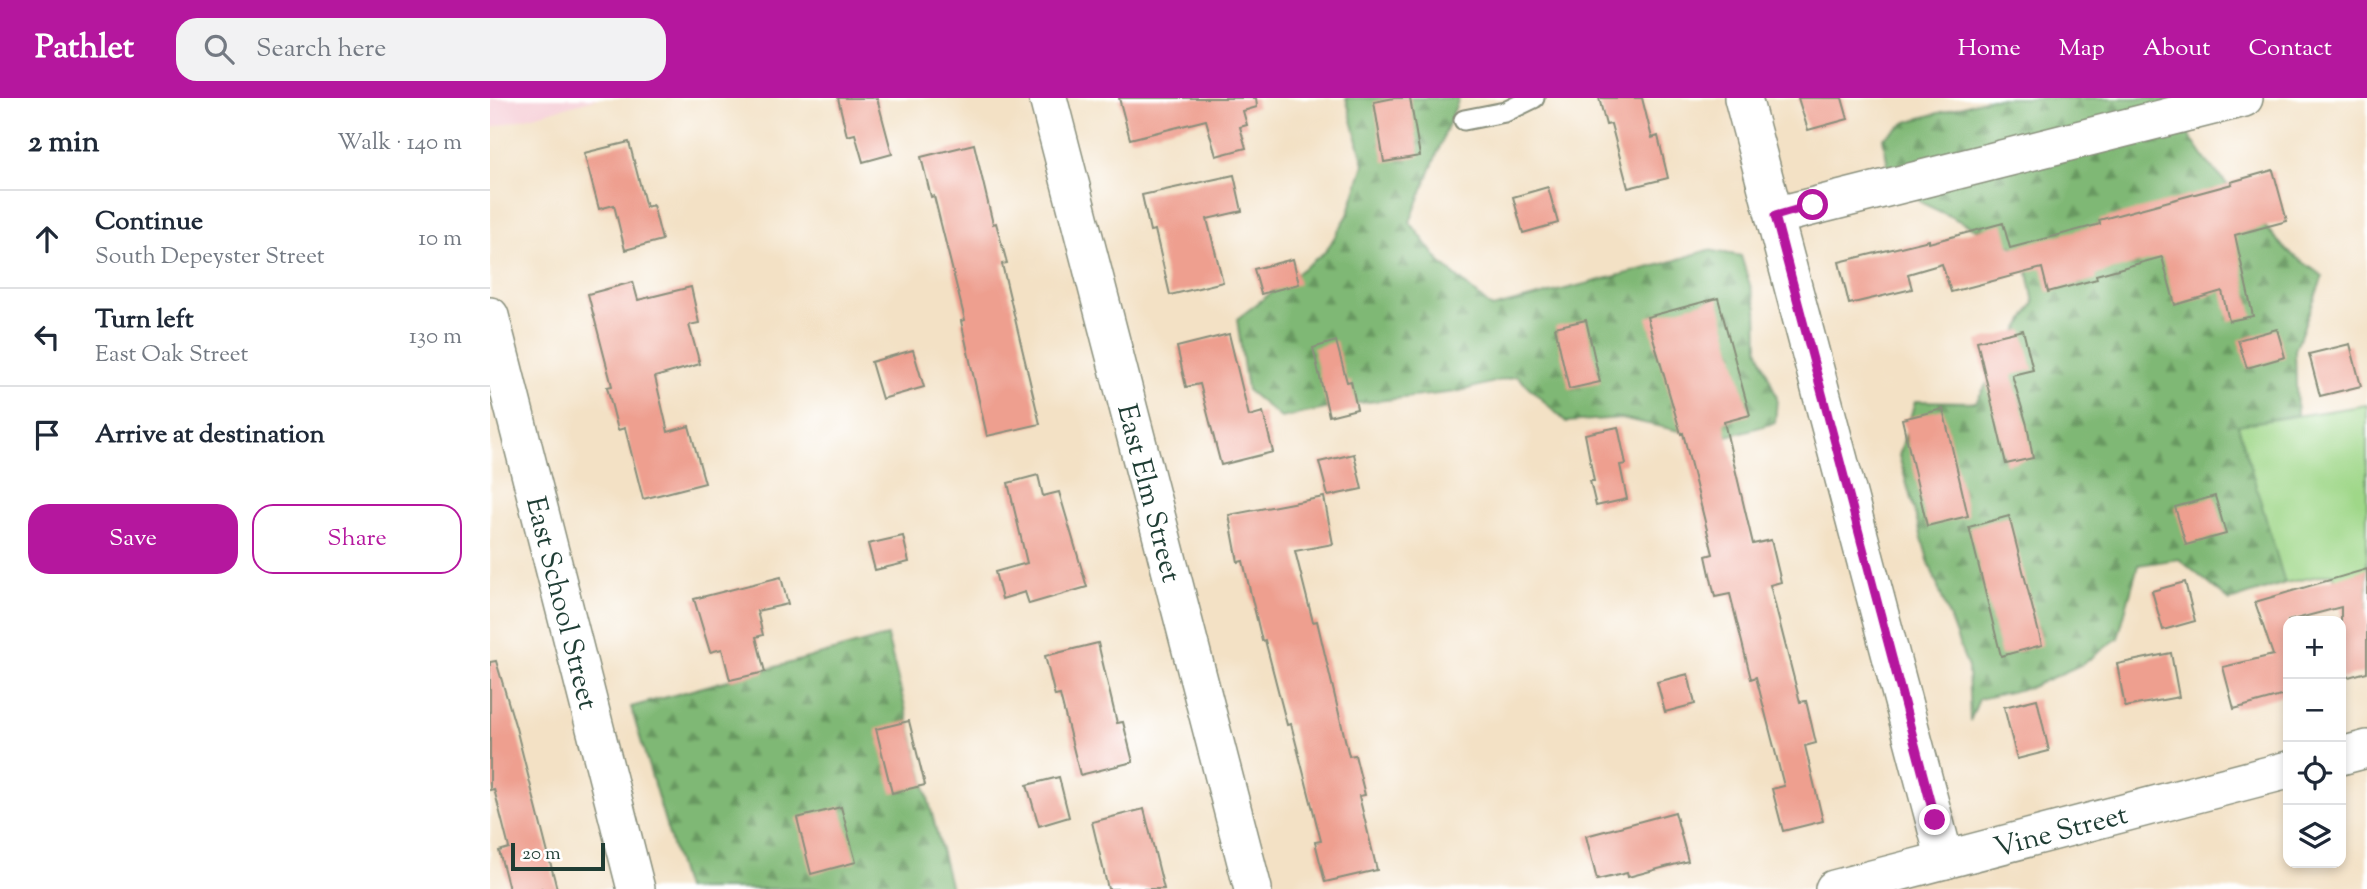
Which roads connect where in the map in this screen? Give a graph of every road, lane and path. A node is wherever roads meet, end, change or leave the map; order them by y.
1 (1048, 98) edge
2 (1534, 98) edge
3 (1744, 98) edge
4 (2244, 98) edge
5 (1464, 120) dead end
6 (1775, 216) junction
7 (490, 316) edge
8 (2367, 749) edge
9 (2346, 755) edge
10 (2283, 771) edge
11 (1945, 860) junction
12 (636, 889) edge
13 (1253, 889) edge
14 (1834, 889) edge

1 - 13 street, East Elm Street
2 - 5 lane
3 - 6 street
4 - 6 street
6 - 11 street
7 - 12 street, East School Street
8 - 9 street
10 - 11 street, Vine Street
11 - 14 street, Vine Street

